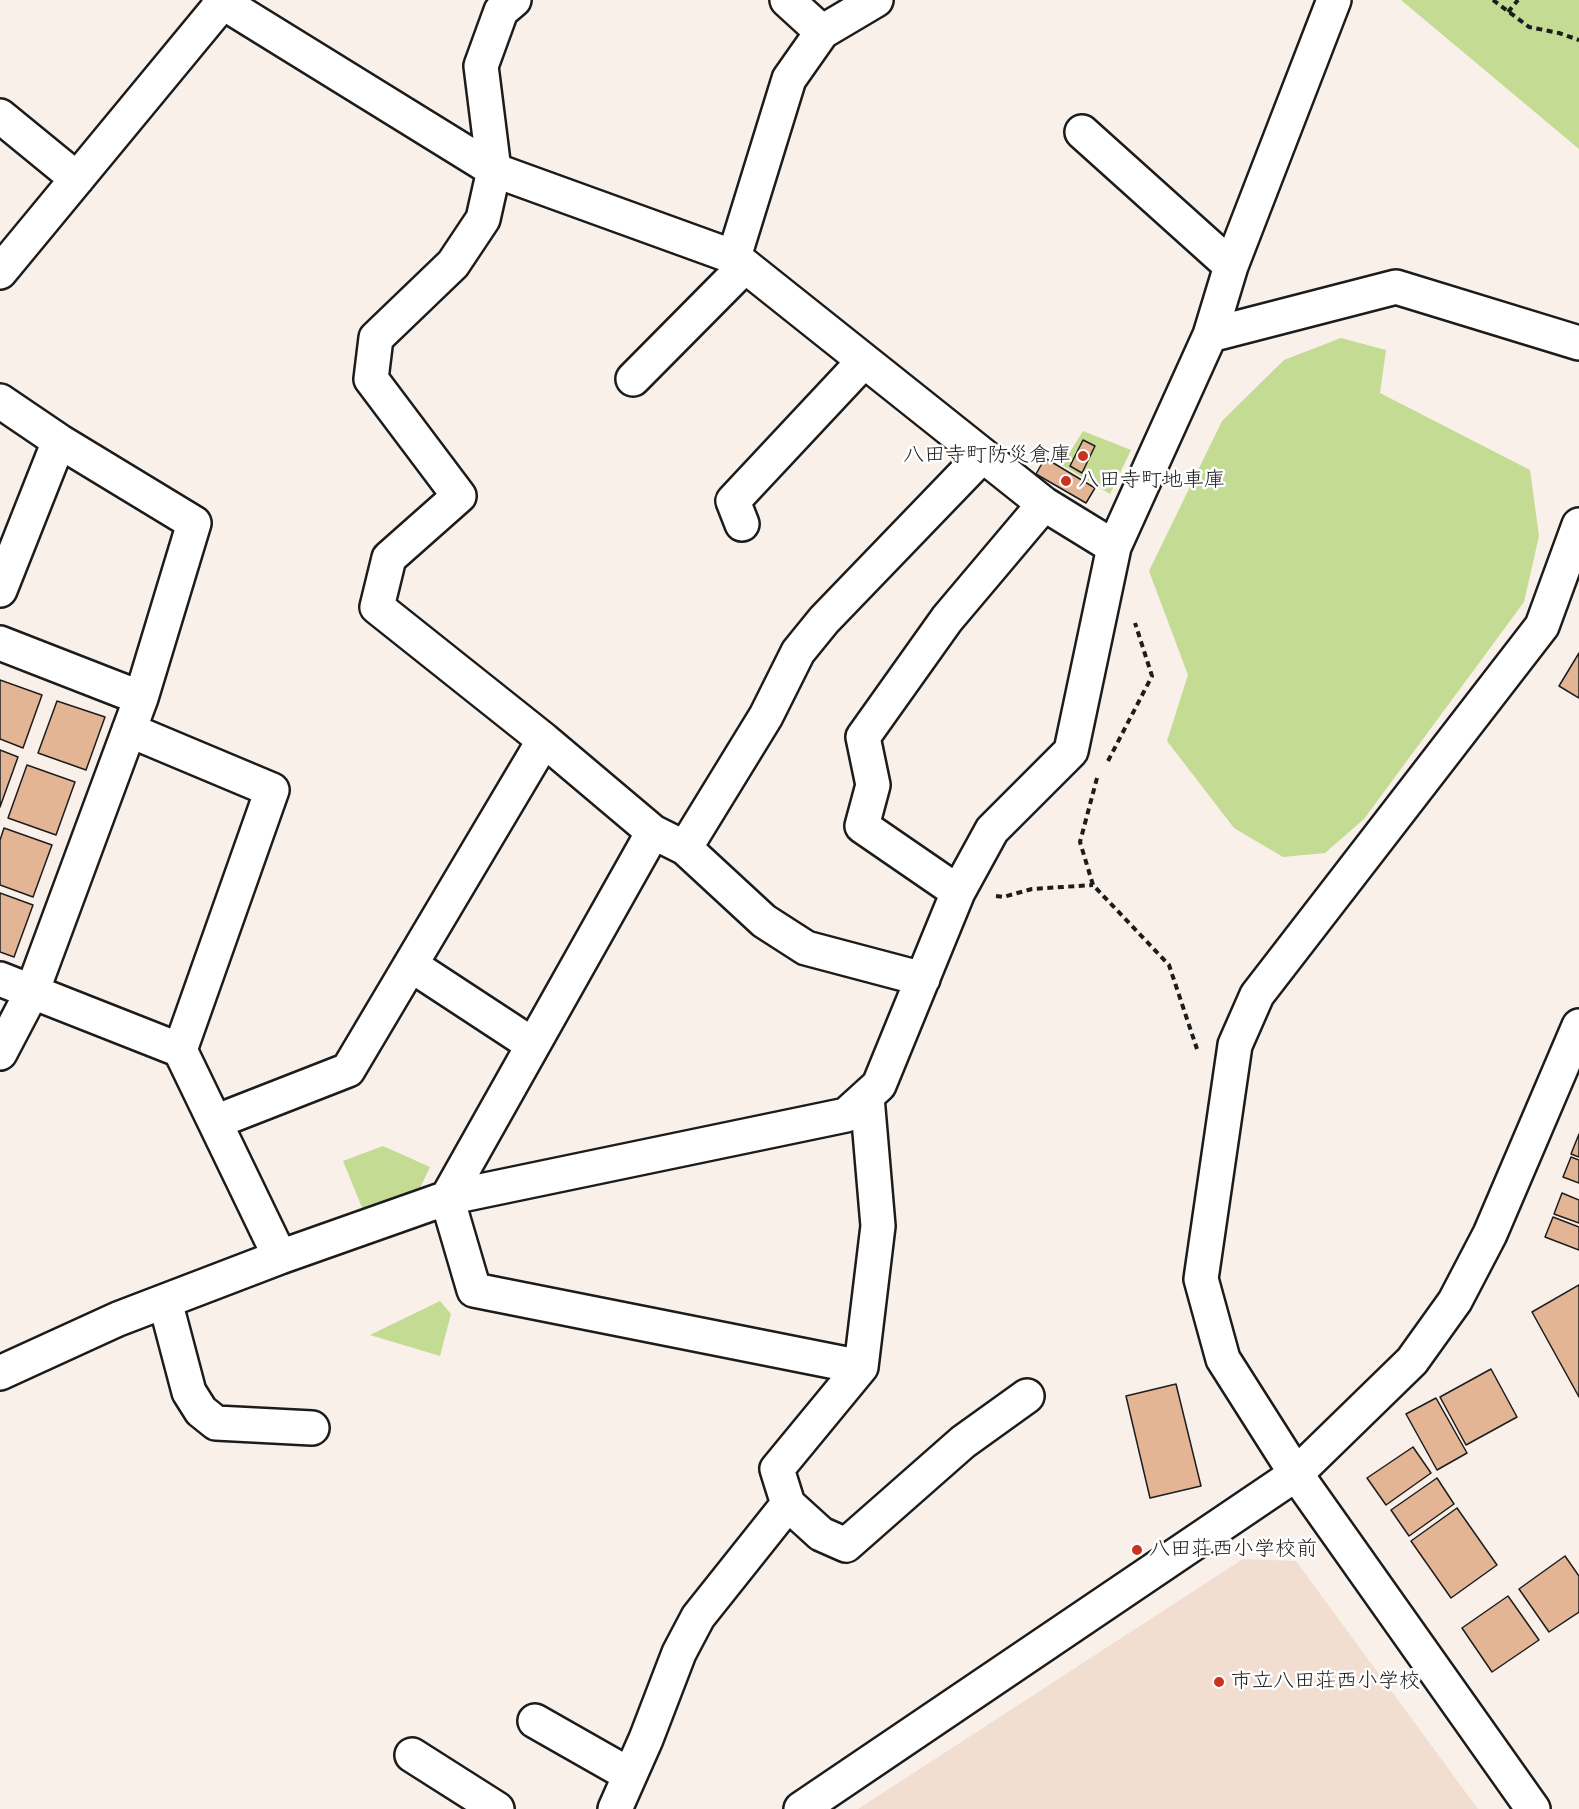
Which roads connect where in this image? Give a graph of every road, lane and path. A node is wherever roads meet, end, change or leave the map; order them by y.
1 (787, 0) edge
2 (876, 0) edge
3 (1334, 0) edge
4 (1493, 0) edge
5 (1518, 0) edge
6 (221, 1) edge
7 (502, 4) edge
8 (1508, 12) junction
9 (822, 32) junction
10 (1579, 40) edge
11 (0, 116) edge
12 (1082, 132) dead end
13 (494, 170) junction
14 (77, 179) junction
15 (739, 262) junction
16 (1231, 266) junction
17 (0, 272) edge
18 (1210, 335) junction
19 (1579, 343) edge
20 (864, 362) junction
21 (633, 379) dead end
22 (0, 401) edge
23 (59, 441) junction
24 (982, 456) junction
25 (1044, 504) junction
26 (742, 524) dead end
27 (1579, 525) edge
28 (1111, 560) junction
29 (0, 590) edge
30 (0, 643) edge
31 (141, 698) junction
32 (129, 730) junction
33 (544, 740) junction
34 (653, 832) junction
35 (685, 848) junction
36 (1093, 885) junction
37 (958, 892) junction
38 (411, 965) junction
39 (0, 979) edge
40 (923, 979) junction
41 (32, 992) junction
42 (1579, 1026) edge
43 (533, 1045) junction
44 (180, 1050) junction
45 (0, 1053) edge
46 (1200, 1058) dead end
47 (867, 1097) junction
48 (214, 1122) junction
49 (447, 1198) junction
50 (280, 1257) junction
51 (165, 1301) junction
52 (861, 1367) junction
53 (0, 1373) edge
54 (1027, 1396) dead end
55 (312, 1428) dead end
56 (1296, 1474) junction
57 (788, 1504) junction
58 (535, 1721) dead end
59 (412, 1755) dead end
60 (630, 1776) junction
61 (497, 1809) edge
62 (615, 1809) edge
63 (801, 1809) edge
64 (1533, 1809) edge

1 - 9 street
2 - 9 street
3 - 16 street
4 - 8 path
5 - 8 path
6 - 13 street
6 - 14 street
7 - 13 street
8 - 10 path
9 - 15 street
11 - 14 street
12 - 16 street
13 - 15 street
13 - 33 street
14 - 17 street
15 - 20 street
15 - 21 street
16 - 18 street
18 - 19 street
18 - 28 street
20 - 24 street
20 - 26 street
22 - 23 street
23 - 29 street
23 - 31 street
24 - 25 street
24 - 35 street
25 - 28 street
25 - 37 street
27 - 56 street
28 - 36 path
28 - 37 street
30 - 31 street
31 - 32 street
32 - 41 street
32 - 44 street
33 - 34 street
33 - 38 street
34 - 35 street
34 - 43 street
35 - 40 street
36 - 37 path
36 - 46 path
37 - 40 street
38 - 43 street
38 - 48 street
39 - 41 street
40 - 47 street
41 - 44 street
41 - 45 street
42 - 56 street
43 - 49 street
44 - 48 street
47 - 49 street
47 - 52 street
48 - 50 street
49 - 50 street
49 - 52 street
50 - 51 street
51 - 53 street
51 - 55 street
52 - 57 street
54 - 57 street
56 - 63 street
56 - 64 street
57 - 60 street
58 - 60 street
59 - 61 street
60 - 62 street

